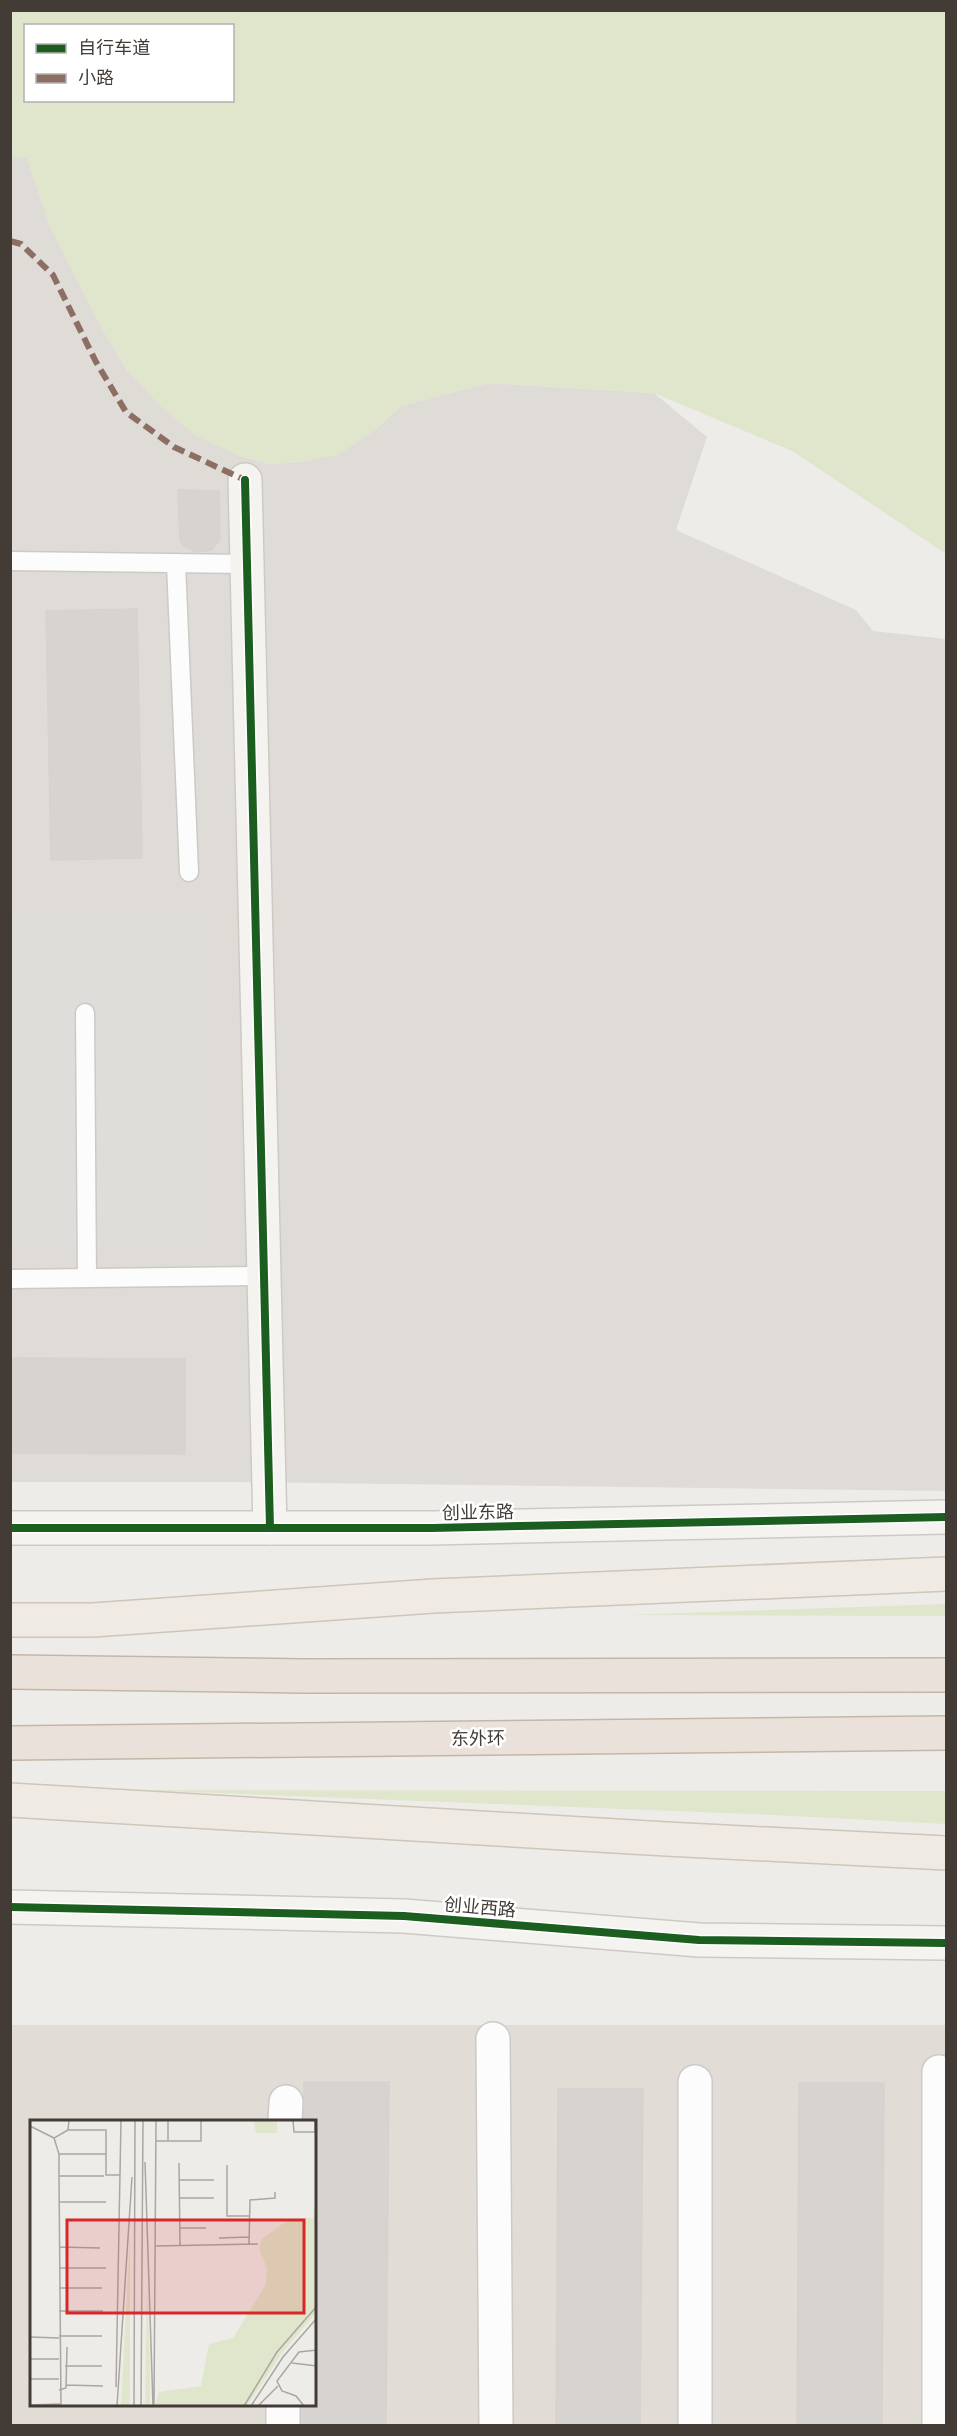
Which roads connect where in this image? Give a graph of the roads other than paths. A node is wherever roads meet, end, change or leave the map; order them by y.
1 (245, 480) dead end
2 (10, 561) edge
3 (176, 563) junction
4 (247, 564) junction
5 (189, 872) dead end
6 (85, 1014) dead end
7 (265, 1276) junction
8 (87, 1278) junction
9 (10, 1279) edge
10 (946, 1517) edge
11 (10, 1528) edge
12 (270, 1528) junction
13 (946, 1574) edge
14 (10, 1620) edge
15 (10, 1672) edge
16 (946, 1675) edge
17 (946, 1734) edge
18 (10, 1743) edge
19 (10, 1800) edge
20 (946, 1853) edge
21 (10, 1907) edge
22 (946, 1943) edge
23 (494, 2039) dead end
24 (939, 2072) dead end
25 (696, 2082) dead end
26 (283, 2406) edge
27 (283, 2426) edge
28 (496, 2426) edge
29 (695, 2426) edge
30 (939, 2426) edge

1 - 4 street
2 - 3 lane
3 - 4 lane
3 - 5 lane
4 - 7 street
6 - 8 lane
7 - 8 lane
7 - 12 street
8 - 9 lane
10 - 12 street, 创业东路
11 - 12 street, 创业东路
13 - 14 main road
15 - 16 highway
17 - 18 highway, 东外环
19 - 20 main road
21 - 22 street, 创业西路
23 - 28 street
24 - 30 street
25 - 29 street
26 - 27 street

